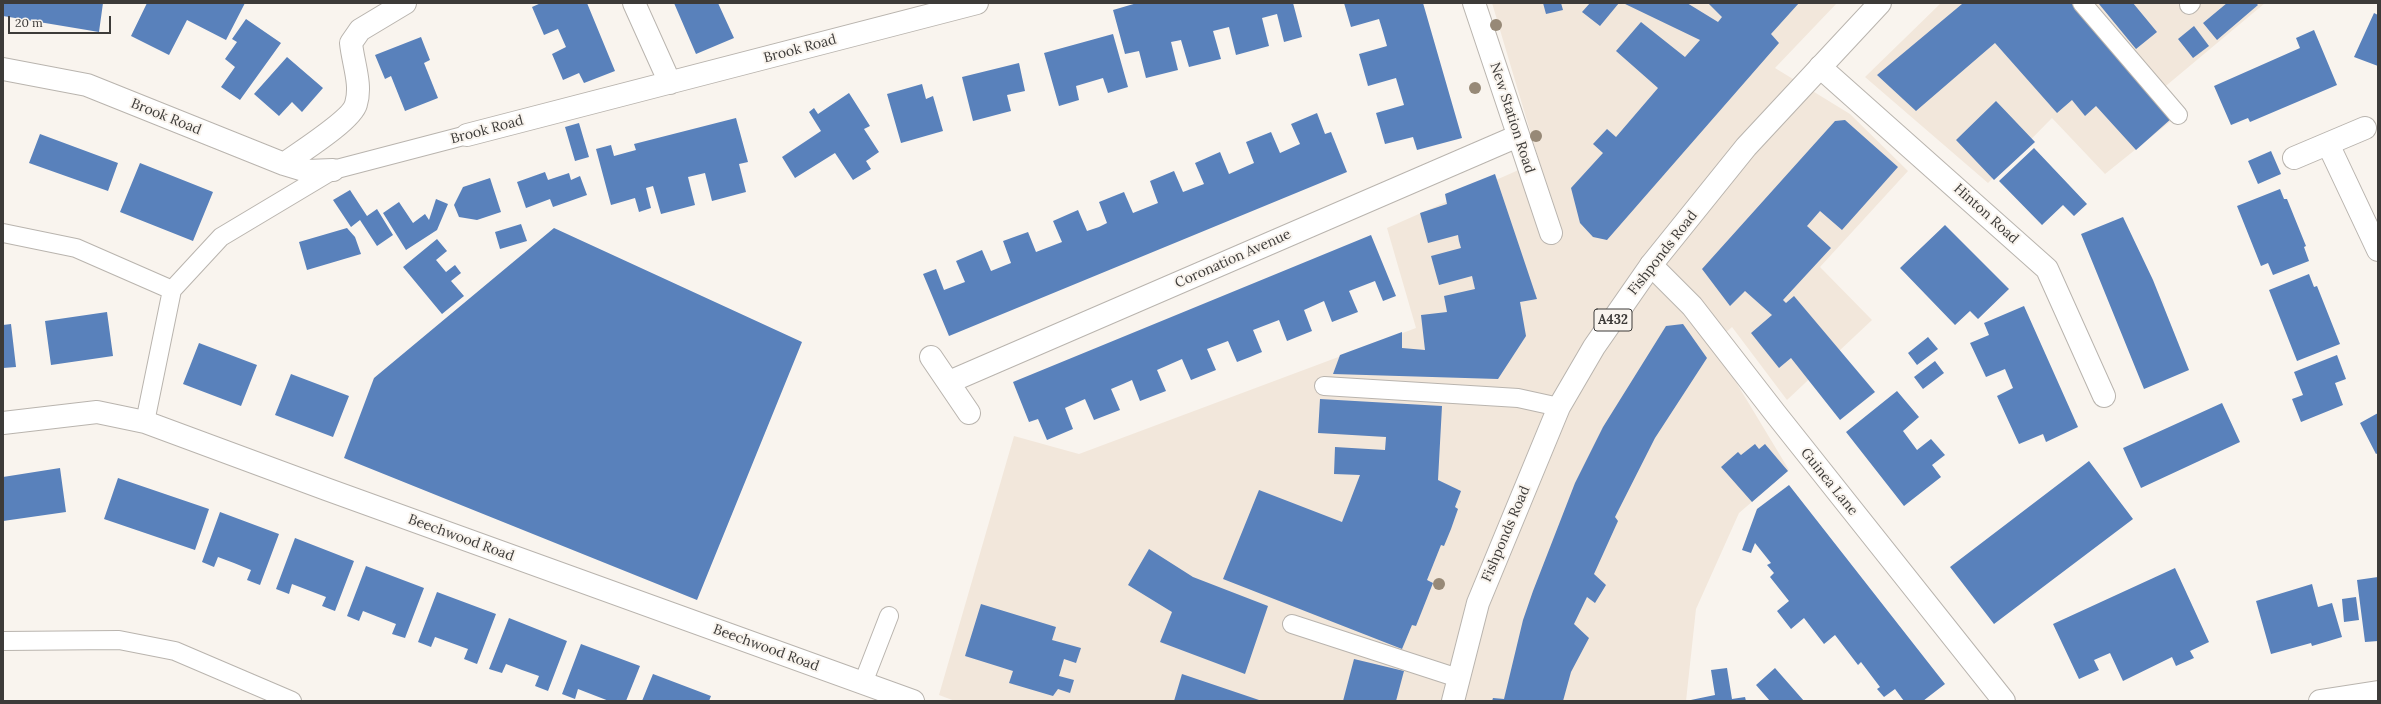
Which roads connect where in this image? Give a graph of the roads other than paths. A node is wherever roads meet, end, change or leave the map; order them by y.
1 (405, 3) edge
2 (634, 3) edge
3 (977, 3) edge
4 (1474, 3) edge
5 (1880, 3) edge
6 (2082, 3) edge
7 (1820, 67) junction
8 (3, 69) edge
9 (670, 83) junction
10 (2178, 115) dead end
11 (2365, 128) dead end
12 (467, 136) joint
13 (1518, 136) junction
14 (2328, 144) junction
15 (2294, 158) dead end
16 (284, 164) junction
17 (333, 170) junction
18 (3, 233) edge
19 (1551, 233) dead end
20 (2378, 250) edge
21 (1651, 265) junction
22 (172, 290) junction
23 (931, 357) dead end
24 (949, 382) junction
25 (1324, 386) dead end
26 (2104, 396) dead end
27 (1559, 407) junction
28 (969, 413) dead end
29 (146, 422) junction
30 (3, 423) edge
31 (889, 616) dead end
32 (1292, 624) dead end
33 (3, 641) edge
34 (1458, 678) junction
35 (863, 683) junction
36 (2378, 692) edge
37 (292, 701) edge
38 (913, 701) edge
39 (1453, 701) edge
40 (2004, 701) edge
41 (2320, 701) edge

1 - 16 street
2 - 9 street
3 - 9 street, Brook Road
4 - 13 street, New Station Road
5 - 7 street, Fishponds Road / A432
6 - 10 lane
7 - 21 street, Fishponds Road / A432
7 - 26 street, Hinton Road
8 - 16 street, Brook Road
9 - 12 street, Brook Road
11 - 14 street
12 - 17 lane, Brook Road
13 - 19 street, New Station Road
13 - 24 street, Coronation Avenue
14 - 15 street
14 - 20 street
16 - 17 street, Brook Road
17 - 22 lane
18 - 22 lane
21 - 27 street, Fishponds Road / A432
21 - 40 street, Guinea Lane
22 - 29 lane
23 - 24 street
24 - 28 street
25 - 27 lane
27 - 34 street, Fishponds Road / A432
29 - 30 street, Beechwood Road
29 - 35 street, Beechwood Road
31 - 35 lane
32 - 34 lane
33 - 37 lane
34 - 39 street, Fishponds Road / A432
35 - 38 street, Beechwood Road
36 - 41 street

